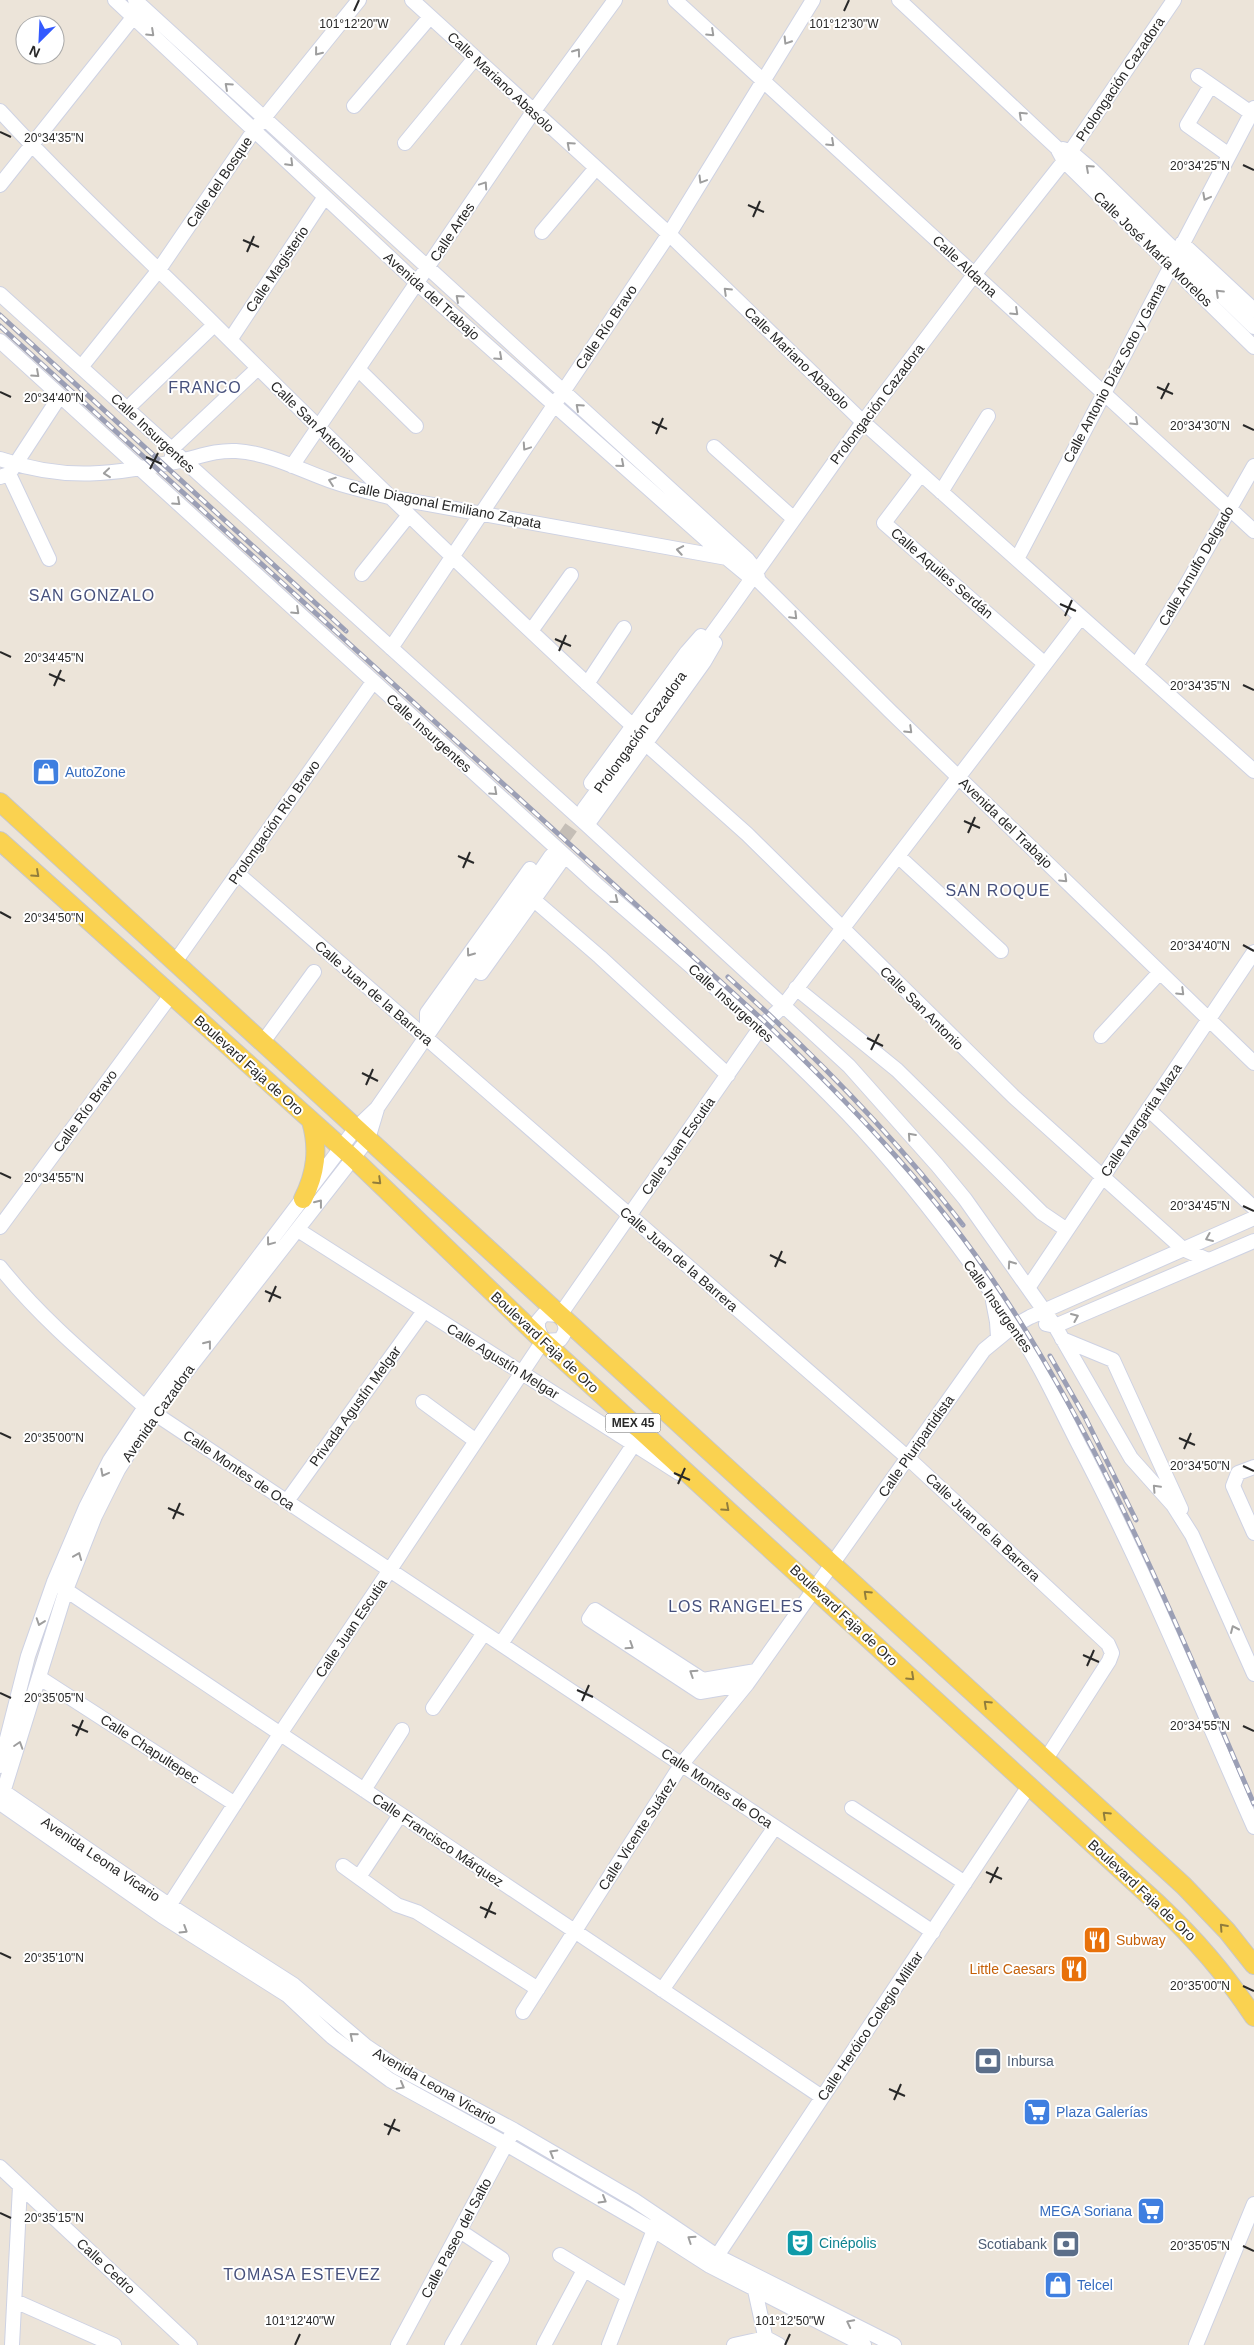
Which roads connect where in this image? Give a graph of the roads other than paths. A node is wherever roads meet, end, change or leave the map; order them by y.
1 (116, 0) edge
2 (359, 0) edge
3 (412, 0) edge
4 (615, 0) edge
5 (675, 0) edge
6 (813, 0) edge
7 (899, 0) edge
8 (1174, 0) edge
9 (140, 6) edge
10 (430, 17) junction
11 (475, 58) junction
12 (1198, 76) dead end
13 (762, 80) junction
14 (1211, 85) junction
15 (354, 106) dead end
16 (0, 111) edge
17 (1253, 111) edge
18 (533, 112) junction
19 (260, 124) junction
20 (404, 143) dead end
21 (33, 146) junction
22 (1064, 154) junction
23 (1229, 154) junction
24 (596, 168) junction
25 (0, 186) edge
26 (324, 198) junction
27 (542, 232) dead end
28 (669, 234) junction
29 (1180, 247) junction
30 (1170, 265) junction
31 (427, 268) junction
32 (158, 271) junction
33 (974, 275) junction
34 (417, 283) junction
35 (0, 294) edge
36 (1241, 311) edge
37 (214, 325) junction
38 (1254, 327) edge
39 (230, 340) junction
40 (0, 341) edge
41 (1254, 347) edge
42 (82, 366) junction
43 (258, 368) junction
44 (358, 369) junction
45 (563, 392) junction
46 (1103, 393) junction
47 (60, 396) junction
48 (133, 404) dead end
49 (554, 406) junction
50 (988, 416) dead end
51 (863, 422) junction
52 (416, 426) dead end
53 (318, 428) junction
54 (714, 447) dead end
55 (175, 455) junction
56 (0, 459) edge
57 (292, 466) junction
58 (1254, 466) edge
59 (141, 469) junction
60 (8, 472) edge
61 (921, 474) junction
62 (941, 492) junction
63 (389, 497) junction
64 (1230, 509) junction
65 (482, 513) junction
66 (409, 515) junction
67 (793, 518) junction
68 (1254, 531) edge
69 (453, 558) junction
70 (49, 559) dead end
71 (728, 559) junction
72 (1017, 560) junction
73 (754, 572) junction
74 (362, 574) dead end
75 (571, 575) dead end
76 (728, 612) junction
77 (1081, 617) junction
78 (624, 628) dead end
79 (531, 631) junction
80 (391, 648) junction
81 (1045, 664) junction
82 (1136, 666) junction
83 (373, 682) junction
84 (587, 684) junction
85 (633, 726) junction
86 (646, 744) junction
87 (1254, 771) edge
88 (958, 777) junction
89 (0, 802) edge
90 (577, 810) junction
91 (587, 825) junction
92 (0, 841) edge
93 (550, 849) junction
94 (565, 856) junction
95 (898, 856) junction
96 (237, 874) junction
97 (534, 900) junction
98 (842, 928) junction
99 (1001, 951) dead end
100 (1254, 952) edge
101 (175, 962) junction
102 (314, 972) dead end
103 (1160, 972) junction
104 (796, 988) junction
105 (171, 994) junction
106 (784, 1005) junction
107 (1209, 1020) junction
108 (760, 1028) junction
109 (427, 1035) junction
110 (1101, 1036) dead end
111 (263, 1042) junction
112 (1254, 1063) edge
113 (728, 1075) junction
114 (1148, 1109) junction
115 (311, 1121) junction
116 (362, 1133) junction
117 (348, 1153) junction
118 (1102, 1178) junction
119 (303, 1199) junction
120 (1254, 1208) edge
121 (630, 1216) junction
122 (1254, 1218) edge
123 (0, 1227) edge
124 (298, 1230) junction
125 (1067, 1230) junction
126 (1254, 1240) edge
127 (1183, 1249) junction
128 (1208, 1260) junction
129 (0, 1267) edge
130 (1028, 1288) junction
131 (987, 1289) junction
132 (1044, 1310) junction
133 (424, 1311) junction
134 (560, 1315) junction
135 (1030, 1317) junction
136 (1014, 1325) junction
137 (1055, 1326) junction
138 (998, 1337) junction
139 (1062, 1340) junction
140 (543, 1341) junction
141 (522, 1373) junction
142 (423, 1402) dead end
143 (150, 1410) junction
144 (476, 1441) junction
145 (634, 1444) junction
146 (908, 1458) junction
147 (1254, 1467) edge
148 (708, 1492) junction
149 (287, 1502) junction
150 (1254, 1533) edge
151 (1192, 1534) junction
152 (834, 1564) junction
153 (390, 1570) junction
154 (54, 1582) junction
155 (66, 1590) junction
156 (816, 1590) junction
157 (484, 1633) junction
158 (501, 1644) junction
159 (756, 1672) junction
160 (1254, 1674) edge
161 (40, 1678) junction
162 (747, 1684) junction
163 (434, 1708) dead end
164 (402, 1730) dead end
165 (280, 1734) junction
166 (1046, 1759) junction
167 (682, 1765) junction
168 (4, 1766) edge
169 (1029, 1786) junction
170 (364, 1790) junction
171 (1, 1796) edge
172 (235, 1804) junction
173 (852, 1808) dead end
174 (400, 1815) junction
175 (775, 1827) junction
176 (1254, 1827) edge
177 (344, 1866) dead end
178 (359, 1877) junction
179 (965, 1883) junction
180 (165, 1911) junction
181 (574, 1932) junction
182 (932, 1932) junction
183 (1254, 1965) edge
184 (538, 1989) junction
185 (662, 1990) junction
186 (523, 2012) dead end
187 (1254, 2017) edge
188 (822, 2097) junction
189 (462, 2102) junction
190 (455, 2115) junction
191 (514, 2130) junction
192 (506, 2144) junction
193 (0, 2167) edge
194 (20, 2186) junction
195 (1254, 2204) edge
196 (656, 2223) junction
197 (460, 2231) junction
198 (560, 2256) dead end
199 (713, 2261) junction
200 (584, 2270) junction
201 (755, 2290) junction
202 (628, 2296) junction
203 (15, 2301) junction
204 (766, 2341) edge
205 (12, 2345) edge
206 (114, 2345) edge
207 (190, 2345) edge
208 (398, 2345) edge
209 (452, 2345) edge
210 (544, 2345) edge
211 (609, 2345) edge
212 (734, 2345) edge
213 (779, 2345) edge
214 (864, 2345) edge
215 (894, 2345) edge
216 (1196, 2345) edge

1 - 9 street, Avenida del Trabajo
2 -> 19 street, Calle del Bosque
3 - 10 street, Calle Mariano Abasolo
18 -> 4 street, Calle Artes
5 -> 13 street, Calle Aldama
6 -> 13 street, Calle Río Bravo
22 -> 7 street, Calle José María Morelos
8 - 22 street, Prolongación Cazadora
9 - 19 street, Avenida del Trabajo
9 - 21 street
10 - 11 street, Calle Mariano Abasolo
10 - 15 street
11 - 18 street, Calle Mariano Abasolo
11 - 20 street
12 - 14 street
13 -> 28 street, Calle Río Bravo
13 -> 33 street, Calle Aldama
14 - 17 street
14 - 23 street
16 - 21 street, Calle San Antonio
17 - 23 street, Calle Antonio Díaz Soto y Gama
24 -> 18 street, Calle Mariano Abasolo
31 -> 18 street, Calle Artes
19 -> 26 street, Avenida del Trabajo
19 - 31 street, Avenida del Trabajo
19 - 32 street, Calle del Bosque
21 - 25 street
21 - 32 street, Calle San Antonio
29 -> 22 street, Calle José María Morelos
22 - 30 street, Calle José María Morelos
22 - 33 street, Prolongación Cazadora
23 -> 29 street, Calle Antonio Díaz Soto y Gama
24 - 27 street
24 - 28 street, Calle Mariano Abasolo
26 - 34 street, Avenida del Trabajo
26 - 39 street, Calle Magisterio
28 - 45 street, Calle Río Bravo
51 -> 28 street, Calle Mariano Abasolo
29 - 30 street, Calle Antonio Díaz Soto y Gama
29 - 36 street, Calle José María Morelos
30 - 36 street, Calle José María Morelos
30 - 46 street, Calle Antonio Díaz Soto y Gama
31 - 34 street, Calle Artes
45 -> 31 street, Avenida del Trabajo
32 - 37 street, Calle San Antonio
32 - 42 street, Calle del Bosque
33 -> 46 street, Calle Aldama
33 - 51 street, Prolongación Cazadora
34 - 44 street, Calle Artes
34 -> 49 street, Avenida del Trabajo
35 - 42 street, Calle Insurgentes
36 - 38 street, Calle José María Morelos
36 - 41 street, Calle José María Morelos
37 - 39 street, Calle San Antonio
37 - 48 street
39 - 43 street, Calle San Antonio
40 -> 47 street, Calle Insurgentes
42 - 55 street, Calle Insurgentes
43 - 53 street, Calle San Antonio
43 - 55 street
44 - 52 street
44 - 53 street, Calle Artes
45 - 49 street, Calle Río Bravo
73 -> 45 street, Avenida del Trabajo
46 -> 64 street, Calle Aldama
46 - 72 street, Calle Antonio Díaz Soto y Gama
47 - 59 street, Calle Insurgentes
47 - 60 street
49 -> 65 street, Calle Río Bravo
49 -> 71 street, Avenida del Trabajo
50 - 62 street
51 - 61 street, Calle Mariano Abasolo
51 - 67 street, Prolongación Cazadora
53 - 57 street, Calle Artes
53 - 63 street, Calle San Antonio
54 - 67 street
55 - 57 street, Calle Diagonal Emiliano Zapata
55 - 59 street, Calle Diagonal Emiliano Zapata
55 - 80 street, Calle Insurgentes
56 - 60 street, Calle Diagonal Emiliano Zapata
63 -> 57 street, Calle Diagonal Emiliano Zapata
58 - 64 street, Calle Arnulfo Delgado
59 -> 60 street, Calle Diagonal Emiliano Zapata
59 -> 83 street, Calle Insurgentes
60 - 70 street
61 - 62 street, Calle Mariano Abasolo
61 - 81 street, Calle Aquiles Serdán
62 - 72 street, Calle Mariano Abasolo
63 - 65 street, Calle Diagonal Emiliano Zapata
63 - 66 street, Calle San Antonio
64 - 68 street, Calle Aldama
64 - 82 street, Calle Arnulfo Delgado
65 - 69 street, Calle Río Bravo
71 -> 65 street, Calle Diagonal Emiliano Zapata
66 - 69 street, Calle San Antonio
66 - 74 street
67 - 73 street, Prolongación Cazadora
69 - 79 street, Calle San Antonio
69 - 80 street, Calle Río Bravo
71 - 73 street, Avenida del Trabajo
72 - 77 street, Calle Mariano Abasolo
73 - 76 street, Prolongación Cazadora
73 -> 88 street, Avenida del Trabajo
75 - 79 street
76 - 85 street
76 - 86 street
76 - 90 street, Prolongación Cazadora
77 - 81 street, Calle Juan Escutia
77 - 82 street, Calle Mariano Abasolo
78 - 84 street
79 - 84 street, Calle San Antonio
80 - 90 street, Calle Insurgentes
81 - 88 street, Calle Juan Escutia
82 - 87 street, Calle Mariano Abasolo
83 -> 93 street, Calle Insurgentes
83 - 96 street, Prolongación Río Bravo
84 - 85 street, Calle San Antonio
85 - 90 street
86 - 91 street
86 - 98 street, Calle San Antonio
88 - 95 street, Calle Juan Escutia
88 -> 103 street, Avenida del Trabajo
89 - 101 main road, Boulevard Faja de Oro / MEX 45
90 - 91 street, Calle Insurgentes
91 - 106 street, Calle Insurgentes
92 -> 105 main road, Boulevard Faja de Oro / MEX 45
93 - 94 street, Calle Insurgentes
93 - 109 street
94 - 97 street
94 -> 108 street, Calle Insurgentes
95 - 98 street, Calle Juan Escutia
95 - 99 street
96 - 101 street, Prolongación Río Bravo
96 - 109 street, Calle Juan de la Barrera
97 - 109 street
97 - 113 street
98 - 104 street, Calle Juan Escutia
98 - 118 street, Calle San Antonio
100 - 107 street, Calle Margarita Maza
101 - 111 main road, Boulevard Faja de Oro / MEX 45
102 - 111 street
103 -> 107 street, Avenida del Trabajo
103 - 110 street
104 - 106 street, Calle Juan Escutia
104 - 125 street
105 - 115 main road, Boulevard Faja de Oro / MEX 45
105 - 123 street, Calle Río Bravo
106 - 108 street, Calle Juan Escutia
130 -> 106 street, Calle Insurgentes
107 - 112 street, Avenida del Trabajo
107 - 114 street, Calle Margarita Maza
108 - 113 street, Calle Juan Escutia
108 - 131 street, Calle Insurgentes
109 - 116 street
109 - 121 street, Calle Juan de la Barrera
111 - 116 main road, Boulevard Faja de Oro / MEX 45
113 - 121 street, Calle Juan Escutia
114 - 118 street, Calle Margarita Maza
114 - 120 street
115 - 117 main road, Boulevard Faja de Oro / MEX 45
115 - 119 main road
116 - 117 street
116 - 134 main road, Boulevard Faja de Oro / MEX 45
117 - 119 street, Avenida Cazadora
124 -> 117 street, Avenida Cazadora
117 -> 140 main road, Boulevard Faja de Oro / MEX 45
118 - 125 street, Calle Margarita Maza
118 - 127 street, Calle San Antonio
119 -> 143 street, Avenida Cazadora
121 - 134 street, Calle Juan Escutia
121 - 146 street, Calle Juan de la Barrera
122 -> 127 street, Calle Pluripartidista
124 - 133 street, Calle Agustín Melgar
143 -> 124 street, Avenida Cazadora
125 - 130 street, Calle Margarita Maza
126 - 128 street
127 - 128 street, Calle San Antonio
127 - 132 street, Calle Pluripartidista
137 -> 128 street
129 - 143 street, Calle Montes de Oca
130 - 132 street, Calle Insurgentes
131 - 136 street, Calle Insurgentes
131 - 138 street
132 - 135 street, Calle Pluripartidista
132 - 137 street, Calle Insurgentes
133 - 141 street, Calle Agustín Melgar
133 - 149 street, Privada Agustín Melgar
134 - 140 street
134 - 140 street
134 - 152 main road, Boulevard Faja de Oro / MEX 45
135 - 136 street, Calle Pluripartidista
135 - 137 street
136 - 138 street, Calle Pluripartidista
136 - 176 street, Calle Insurgentes
137 - 139 street, Calle Insurgentes
138 - 146 street, Calle Pluripartidista
151 -> 139 street, Calle Insurgentes
139 - 151 street
140 - 141 street, Calle Juan Escutia
140 - 148 main road, Boulevard Faja de Oro / MEX 45
141 - 144 street, Calle Juan Escutia
141 - 145 street, Calle Agustín Melgar
142 - 144 street
143 - 149 street, Calle Montes de Oca
143 -> 154 street, Avenida Cazadora
155 -> 143 street, Avenida Cazadora
144 - 153 street, Calle Juan Escutia
145 - 148 street, Calle Agustín Melgar
145 - 158 street
146 - 152 street, Calle Pluripartidista
146 - 166 street, Calle Juan de la Barrera
147 - 150 street
148 -> 156 main road, Boulevard Faja de Oro / MEX 45
149 - 153 street, Calle Montes de Oca
160 -> 151 street, Calle Insurgentes
152 - 156 street, Calle Pluripartidista
166 -> 152 main road, Boulevard Faja de Oro / MEX 45
153 - 157 street, Calle Montes de Oca
153 - 165 street, Calle Juan Escutia
154 - 155 street, Calle Francisco Márquez
154 -> 168 street, Avenida Cazadora
155 - 161 street, Avenida Cazadora
155 - 165 street, Calle Francisco Márquez
156 - 159 street, Calle Vicente Suárez
156 -> 169 main road, Boulevard Faja de Oro / MEX 45
157 - 158 street, Calle Montes de Oca
157 - 163 street
158 - 167 street, Calle Montes de Oca
159 - 162 street, Calle Vicente Suárez
159 -> 162 street
168 -> 161 street, Avenida Cazadora
161 - 172 street, Calle Chapultepec
162 - 167 street, Calle Vicente Suárez
164 - 170 street
165 - 170 street, Calle Francisco Márquez
165 - 172 street, Calle Juan Escutia
183 -> 166 main road, Boulevard Faja de Oro / MEX 45
167 - 175 street, Calle Montes de Oca
167 - 181 street, Calle Vicente Suárez
168 - 171 street, Avenida Cazadora
169 - 179 street, Calle Heróico Colegio Militar
169 - 187 main road, Boulevard Faja de Oro / MEX 45
170 - 174 street, Calle Francisco Márquez
171 - 180 street, Avenida Leona Vicario
172 - 180 street, Calle Juan Escutia
173 - 179 street
174 - 178 street
174 - 181 street, Calle Francisco Márquez
175 - 182 street, Calle Montes de Oca
175 - 185 street
177 - 178 street
178 - 184 street
179 - 182 street, Calle Heróico Colegio Militar
189 -> 180 street, Avenida Leona Vicario
180 -> 190 street, Avenida Leona Vicario
181 - 184 street, Calle Vicente Suárez
181 - 185 street, Calle Francisco Márquez
182 - 188 street, Calle Heróico Colegio Militar
184 - 186 street, Calle Vicente Suárez
185 - 188 street, Calle Francisco Márquez
188 - 199 street, Calle Heróico Colegio Militar
189 - 190 street
189 - 191 street, Avenida Leona Vicario
190 - 192 street, Avenida Leona Vicario
191 - 192 street, Calle Paseo del Salto
196 -> 191 street, Avenida Leona Vicario
192 -> 196 street, Avenida Leona Vicario
192 - 197 street, Calle Paseo del Salto
193 - 194 street, Calle Cedro
194 - 203 street
194 - 207 street, Calle Cedro
195 - 216 street
196 - 199 street, Avenida Leona Vicario
196 - 202 street
197 - 208 street, Calle Paseo del Salto
197 - 209 street
198 - 200 street
199 - 201 street, Avenida Leona Vicario
215 -> 199 street, Avenida Leona Vicario
200 - 202 street
200 - 210 street
201 - 204 street
201 - 214 street, Avenida Leona Vicario
202 - 211 street
203 - 205 street
203 - 206 street
204 - 212 street
204 - 213 street

